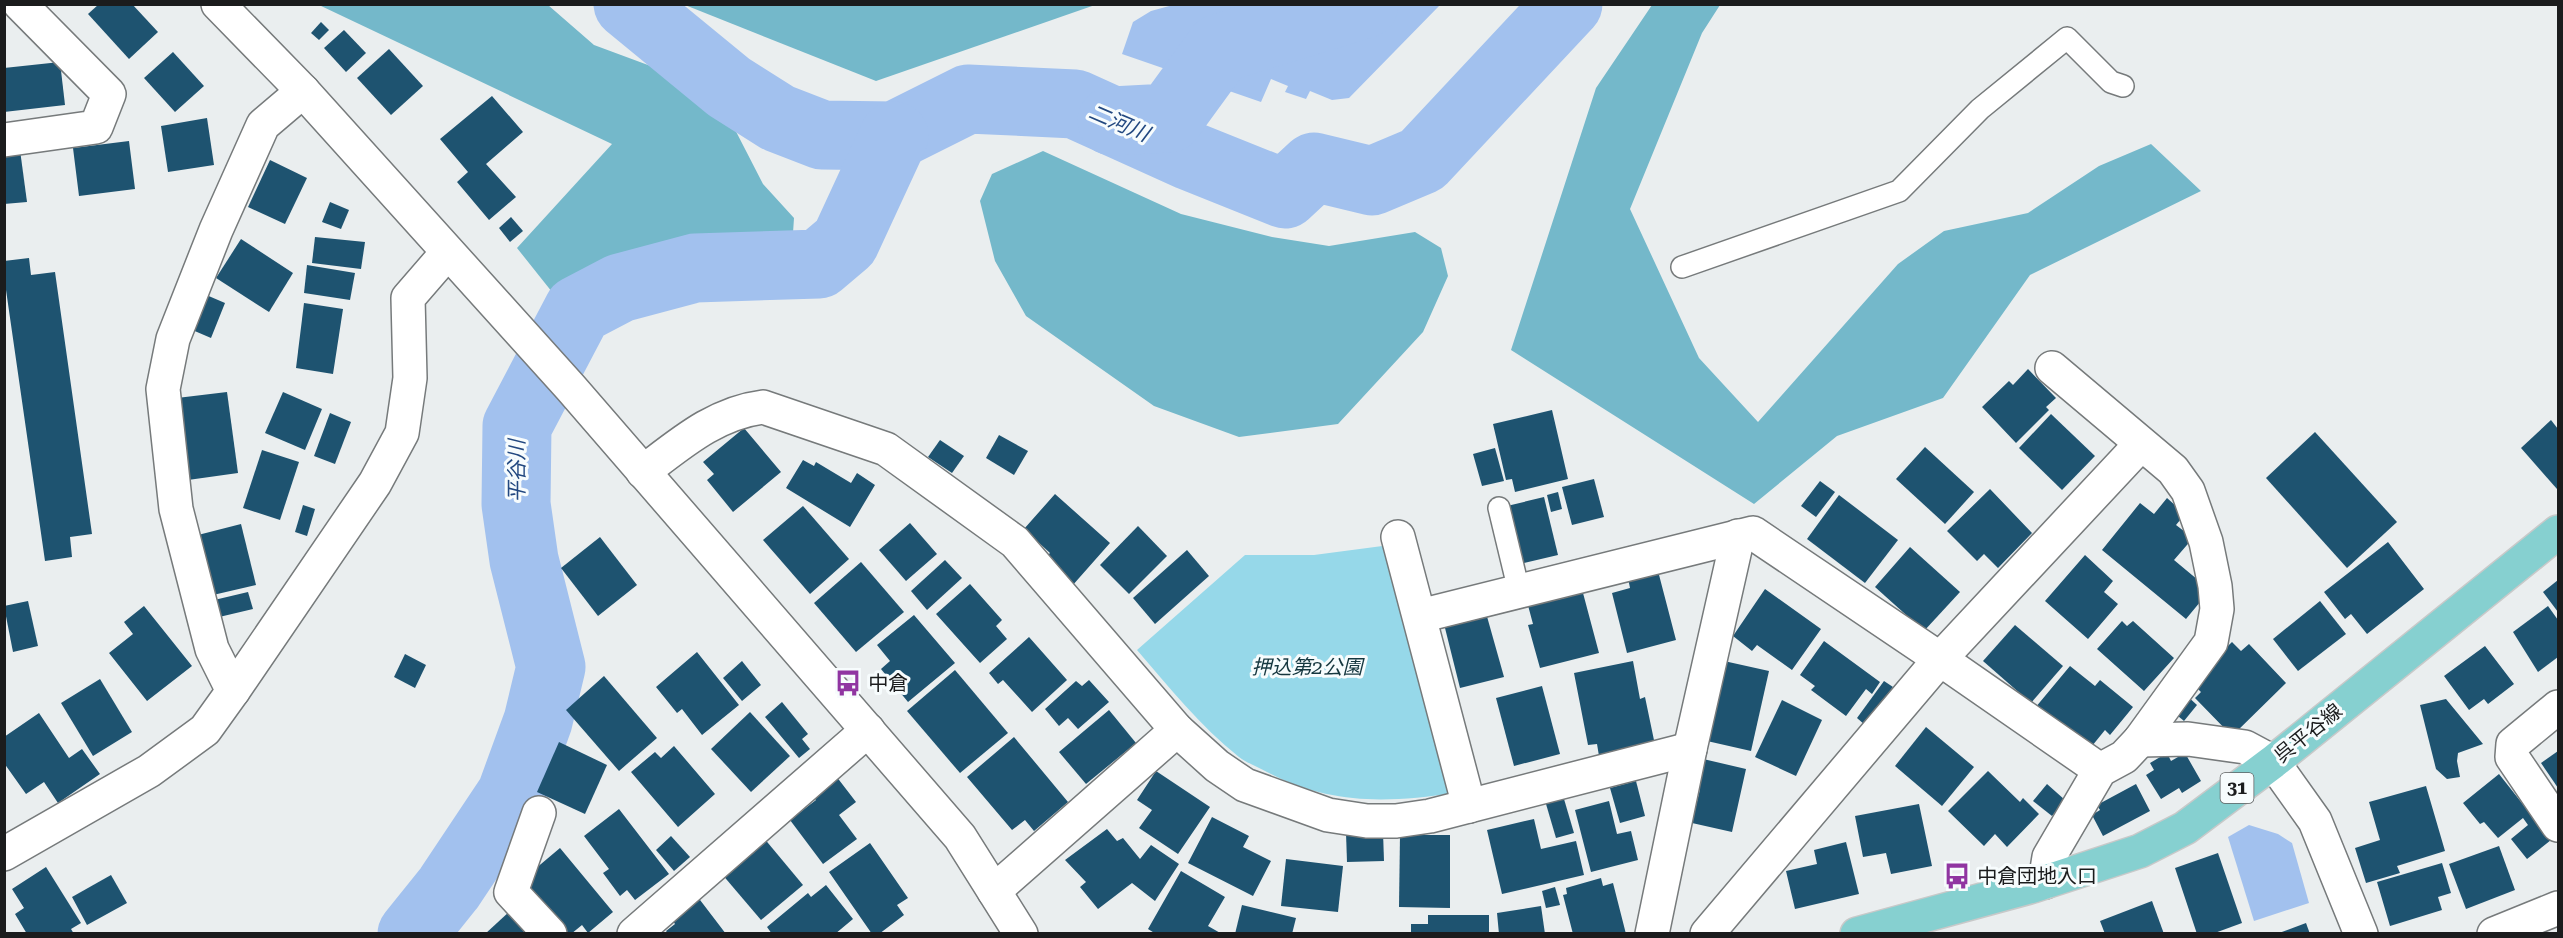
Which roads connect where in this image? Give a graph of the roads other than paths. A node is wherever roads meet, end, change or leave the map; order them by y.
1 (20, 4) edge
2 (218, 4) edge
3 (2122, 86) dead end
4 (303, 91) junction
5 (4, 140) edge
6 (447, 253) junction
7 (1682, 267) dead end
8 (2052, 368) dead end
9 (2141, 444) junction
10 (644, 472) junction
11 (1499, 508) dead end
12 (2559, 532) edge
13 (1738, 536) junction
14 (1398, 537) dead end
15 (1519, 591) junction
16 (1420, 616) junction
17 (1940, 659) junction
18 (233, 691) junction
19 (2559, 707) edge
20 (868, 730) junction
21 (1177, 730) junction
22 (2140, 740) junction
23 (1690, 749) junction
24 (2273, 762) junction
25 (2100, 770) junction
26 (1469, 806) junction
27 (539, 813) dead end
28 (2559, 825) edge
29 (4, 854) edge
30 (2045, 882) junction
31 (994, 891) junction
32 (2559, 908) edge
33 (550, 933) edge
34 (634, 933) edge
35 (1021, 933) edge
36 (1652, 933) edge
37 (1707, 933) edge
38 (1857, 933) edge
39 (2361, 933) edge
40 (2494, 933) edge

1 - 5 street
2 - 4 street
3 - 7 lane
4 - 6 street
4 - 18 street
6 - 10 street
6 - 18 street
8 - 9 street
9 - 17 street
9 - 22 street
10 - 20 street
10 - 21 street
11 - 15 lane
12 - 24 main road, 呉平谷線 / 31
13 - 15 street
13 - 17 street
13 - 23 street
14 - 16 street
15 - 16 street
16 - 26 street
17 - 25 street
17 - 37 street
18 - 29 street
19 - 28 street
20 - 31 street
20 - 34 street
21 - 26 street
21 - 31 street
22 - 24 street
22 - 25 street
23 - 26 street
23 - 36 street
24 - 30 main road, 呉平谷線 / 31
24 - 39 street
25 - 30 street
27 - 33 street
30 - 38 main road, 呉平谷線 / 31
31 - 35 street
32 - 40 street

